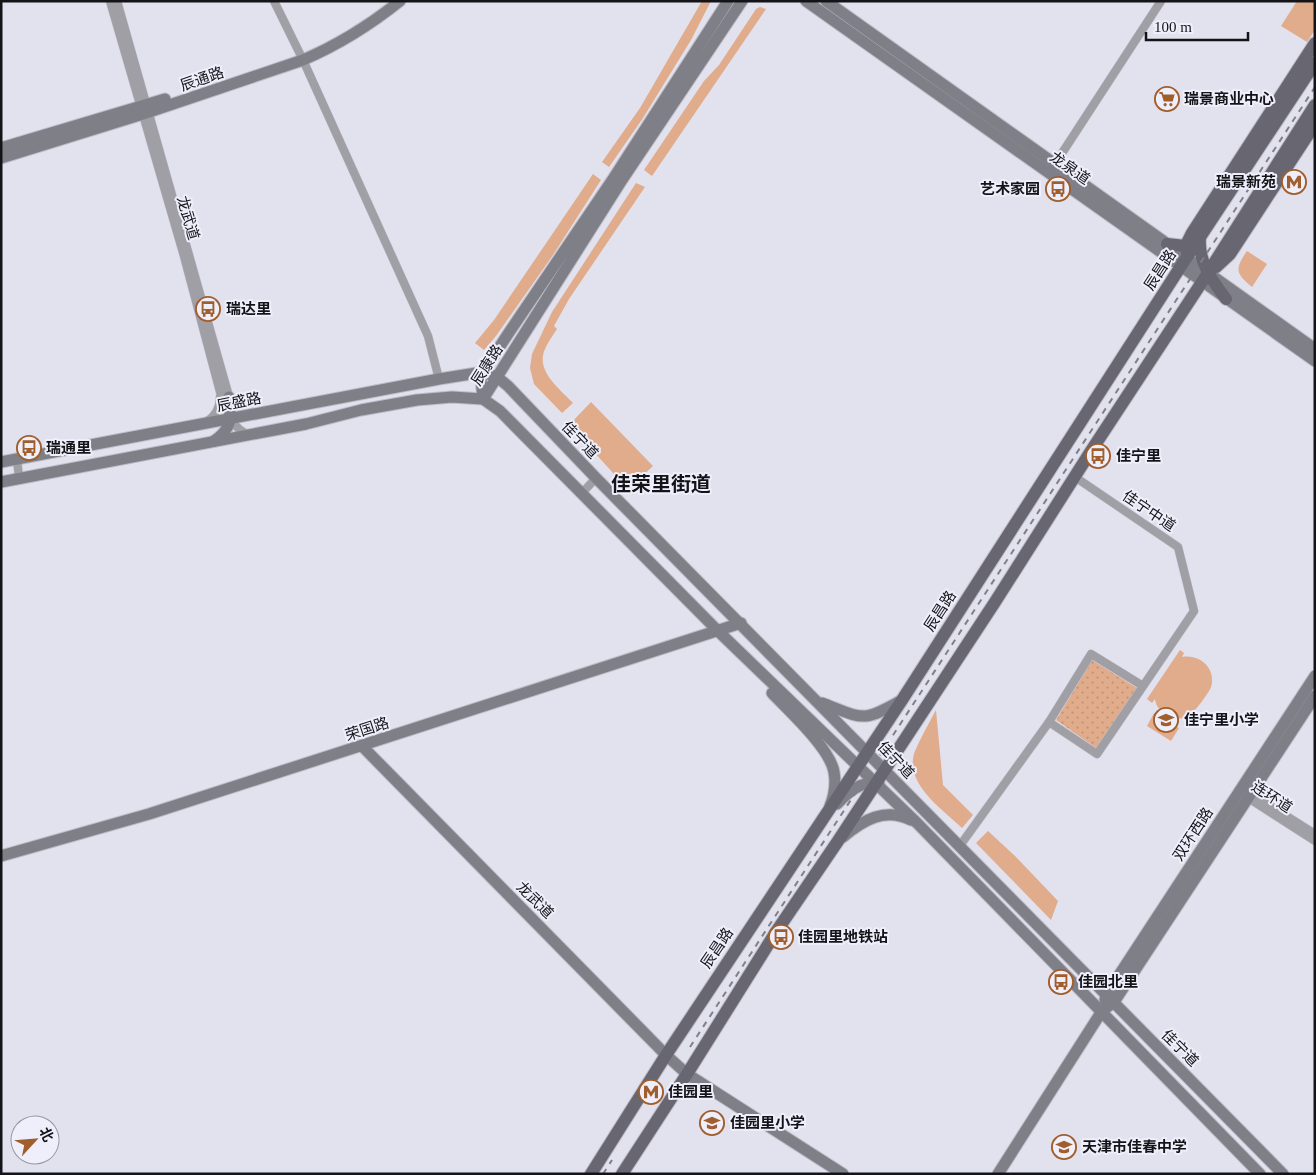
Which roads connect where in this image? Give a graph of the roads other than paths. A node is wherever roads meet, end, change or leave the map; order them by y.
1 (110, 1) edge
2 (117, 1) edge
3 (274, 1) edge
4 (390, 1) edge
5 (400, 1) edge
6 (728, 1) edge
7 (742, 1) edge
8 (806, 1) edge
9 (826, 1) edge
10 (1162, 1) edge
11 (1315, 43) edge
12 (302, 57) junction
13 (1315, 63) edge
14 (1315, 104) edge
15 (145, 109) junction
16 (1315, 124) edge
17 (1, 148) edge
18 (1, 158) edge
19 (1052, 169) junction
20 (1200, 238) junction
21 (1164, 248) junction
22 (1223, 249) junction
23 (1185, 257) junction
24 (1200, 258) junction
25 (1205, 277) junction
26 (1226, 298) joint
27 (1315, 349) edge
28 (1315, 361) edge
29 (483, 372) junction
30 (497, 377) junction
31 (439, 379) junction
32 (224, 395) junction
33 (483, 399) junction
34 (234, 418) junction
35 (202, 425) junction
36 (249, 435) junction
37 (213, 442) junction
38 (17, 459) junction
39 (1, 462) edge
40 (1075, 477) junction
41 (19, 478) junction
42 (596, 478) junction
43 (1, 482) edge
44 (582, 493) junction
45 (741, 623) junction
46 (718, 631) junction
47 (747, 659) junction
48 (1315, 676) edge
49 (1143, 686) junction
50 (1315, 696) edge
51 (902, 700) junction
52 (817, 701) junction
53 (1049, 722) junction
54 (362, 746) junction
55 (868, 752) junction
56 (858, 766) junction
57 (884, 769) junction
58 (876, 782) junction
59 (1245, 793) junction
60 (919, 806) junction
61 (828, 814) junction
62 (917, 823) junction
63 (1315, 834) edge
64 (838, 841) junction
65 (1315, 841) edge
66 (959, 847) junction
67 (1, 856) edge
68 (1110, 998) junction
69 (1102, 1012) junction
70 (666, 1055) junction
71 (687, 1074) junction
72 (591, 1174) edge
73 (622, 1174) edge
74 (843, 1174) edge
75 (998, 1174) edge
76 (1260, 1174) edge
77 (1284, 1174) edge

1 - 15 street, 龙武道
2 - 15 street
3 - 12 street
4 - 12 street, 辰通路
5 - 12 street, 辰通路
6 - 29 street, 辰康路
7 - 30 street, 辰康路
8 - 19 street, 龙泉道
9 - 19 street, 龙泉道
10 - 19 street
11 - 23 main road
12 - 15 street, 辰通路
12 - 31 street
13 - 20 main road, 辰昌路
14 - 22 main road
15 - 17 street, 辰通路
15 - 18 street, 辰通路
15 - 32 street, 龙武道
16 - 25 main road
19 - 21 street, 龙泉道
20 - 23 main road, 辰昌路
20 - 24 main road
21 - 23 street, 龙泉道
21 - 23 main road
22 - 24 street
22 - 25 main road
23 - 24 street
23 - 25 street, 龙泉道
23 - 51 main road, 辰昌路
24 - 25 main road
25 - 26 main road
25 - 27 street, 龙泉道
25 - 40 main road
26 - 28 street
29 - 30 street, 佳宁道
29 - 31 street, 辰盛路
29 - 33 street, 辰康路
30 - 33 street, 辰康路
30 - 42 street, 佳宁道
31 - 34 street, 辰盛路
32 - 34 street
32 - 35 street
33 - 36 street
33 - 44 street, 佳宁道
34 - 35 street, 辰盛路
34 - 36 street
34 - 37 street
35 - 38 street, 辰盛路
36 - 37 street
37 - 41 street
38 - 39 street, 辰盛路
38 - 41 street
40 - 49 street, 佳宁中道
40 - 57 main road
41 - 43 street
42 - 44 street
42 - 45 street, 佳宁道
44 - 46 street, 佳宁道
45 - 46 street, 荣国路
45 - 52 street, 佳宁道
46 - 47 street, 佳宁道
46 - 54 street, 荣国路
47 - 56 street, 佳宁道
47 - 61 street
48 - 59 street
49 - 53 street, 佳宁中道
49 - 53 street
50 - 59 street
51 - 52 street
51 - 55 main road, 辰昌路
52 - 55 street, 佳宁道
53 - 66 street
54 - 67 street, 荣国路
54 - 70 street, 龙武道
55 - 56 main road, 辰昌路
55 - 57 street, 佳宁道
56 - 58 street, 佳宁道
56 - 61 main road, 辰昌路
57 - 58 main road
57 - 60 street, 佳宁道
58 - 60 street
58 - 61 street
58 - 62 street, 佳宁道
58 - 64 main road
59 - 63 street, 连环道
59 - 65 street, 连环道
59 - 68 street
60 - 66 street, 佳宁道
61 - 70 main road, 辰昌路
62 - 64 street
62 - 69 street, 佳宁道
64 - 71 main road
66 - 68 street, 佳宁道
68 - 69 street
68 - 77 street, 佳宁道
69 - 75 street
69 - 76 street, 佳宁道
70 - 71 street, 龙武道
70 - 72 main road, 辰昌路
71 - 73 main road
71 - 74 street, 龙武道

